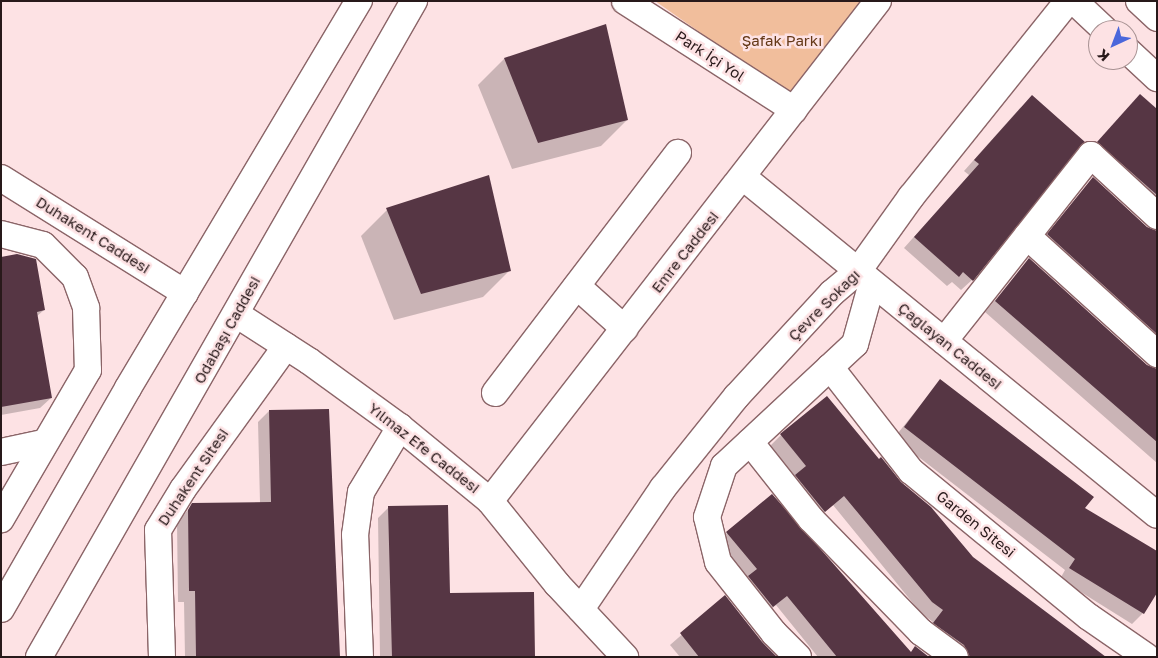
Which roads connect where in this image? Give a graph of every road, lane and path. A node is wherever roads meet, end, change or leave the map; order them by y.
1 (358, 1) edge
2 (414, 1) edge
3 (625, 1) edge
4 (878, 1) edge
5 (1068, 1) edge
6 (1074, 1) edge
7 (1139, 1) edge
8 (1157, 18) edge
9 (1094, 20) edge
10 (1138, 60) edge
11 (1157, 78) edge
12 (794, 110) junction
13 (678, 153) dead end
14 (1, 178) edge
15 (743, 178) junction
16 (1157, 216) edge
17 (1, 234) edge
18 (1027, 236) junction
19 (865, 277) junction
20 (577, 286) junction
21 (185, 292) junction
22 (236, 314) junction
23 (624, 329) junction
24 (944, 341) junction
25 (286, 346) junction
26 (1157, 354) edge
27 (830, 367) junction
28 (495, 393) dead end
29 (400, 427) junction
30 (750, 442) junction
31 (44, 443) junction
32 (1, 452) edge
33 (490, 501) junction
34 (1157, 515) edge
35 (1, 519) edge
36 (1, 609) edge
37 (581, 609) junction
38 (39, 657) edge
39 (162, 657) edge
40 (360, 657) edge
41 (625, 657) edge
42 (798, 657) edge
43 (954, 657) edge
44 (1147, 657) edge

1 - 21 street
2 - 22 street, Odabaşı Caddesi
3 - 12 street, Park İçi Yol
4 - 12 street, Emre Caddesi
5 - 19 street, Çevre Sokağı
6 - 9 street
7 - 8 street
10 - 11 street
12 - 15 street, Emre Caddesi
13 - 20 street
14 - 21 street, Duhakent Caddesi
15 - 19 street, Çağlayan Caddesi
15 - 23 street, Emre Caddesi
16 - 18 street
17 - 31 street
18 - 24 street
18 - 26 street
19 - 24 street, Çağlayan Caddesi
19 - 27 street
19 - 37 street, Çevre Sokağı
20 - 23 street
20 - 28 street
21 - 36 street
22 - 25 street, Yılmaz Efe Caddesi
22 - 38 street, Odabaşı Caddesi
23 - 33 street, Emre Caddesi
24 - 34 street, Çağlayan Caddesi
25 - 29 street, Yılmaz Efe Caddesi
25 - 39 street, Duhakent Sitesi
27 - 30 street
27 - 44 street, Garden Sitesi
29 - 33 street, Yılmaz Efe Caddesi
29 - 40 street
30 - 42 street
30 - 43 street
31 - 32 street
31 - 35 street
33 - 37 street, Yılmaz Efe Caddesi
37 - 41 street, Yılmaz Efe Caddesi

